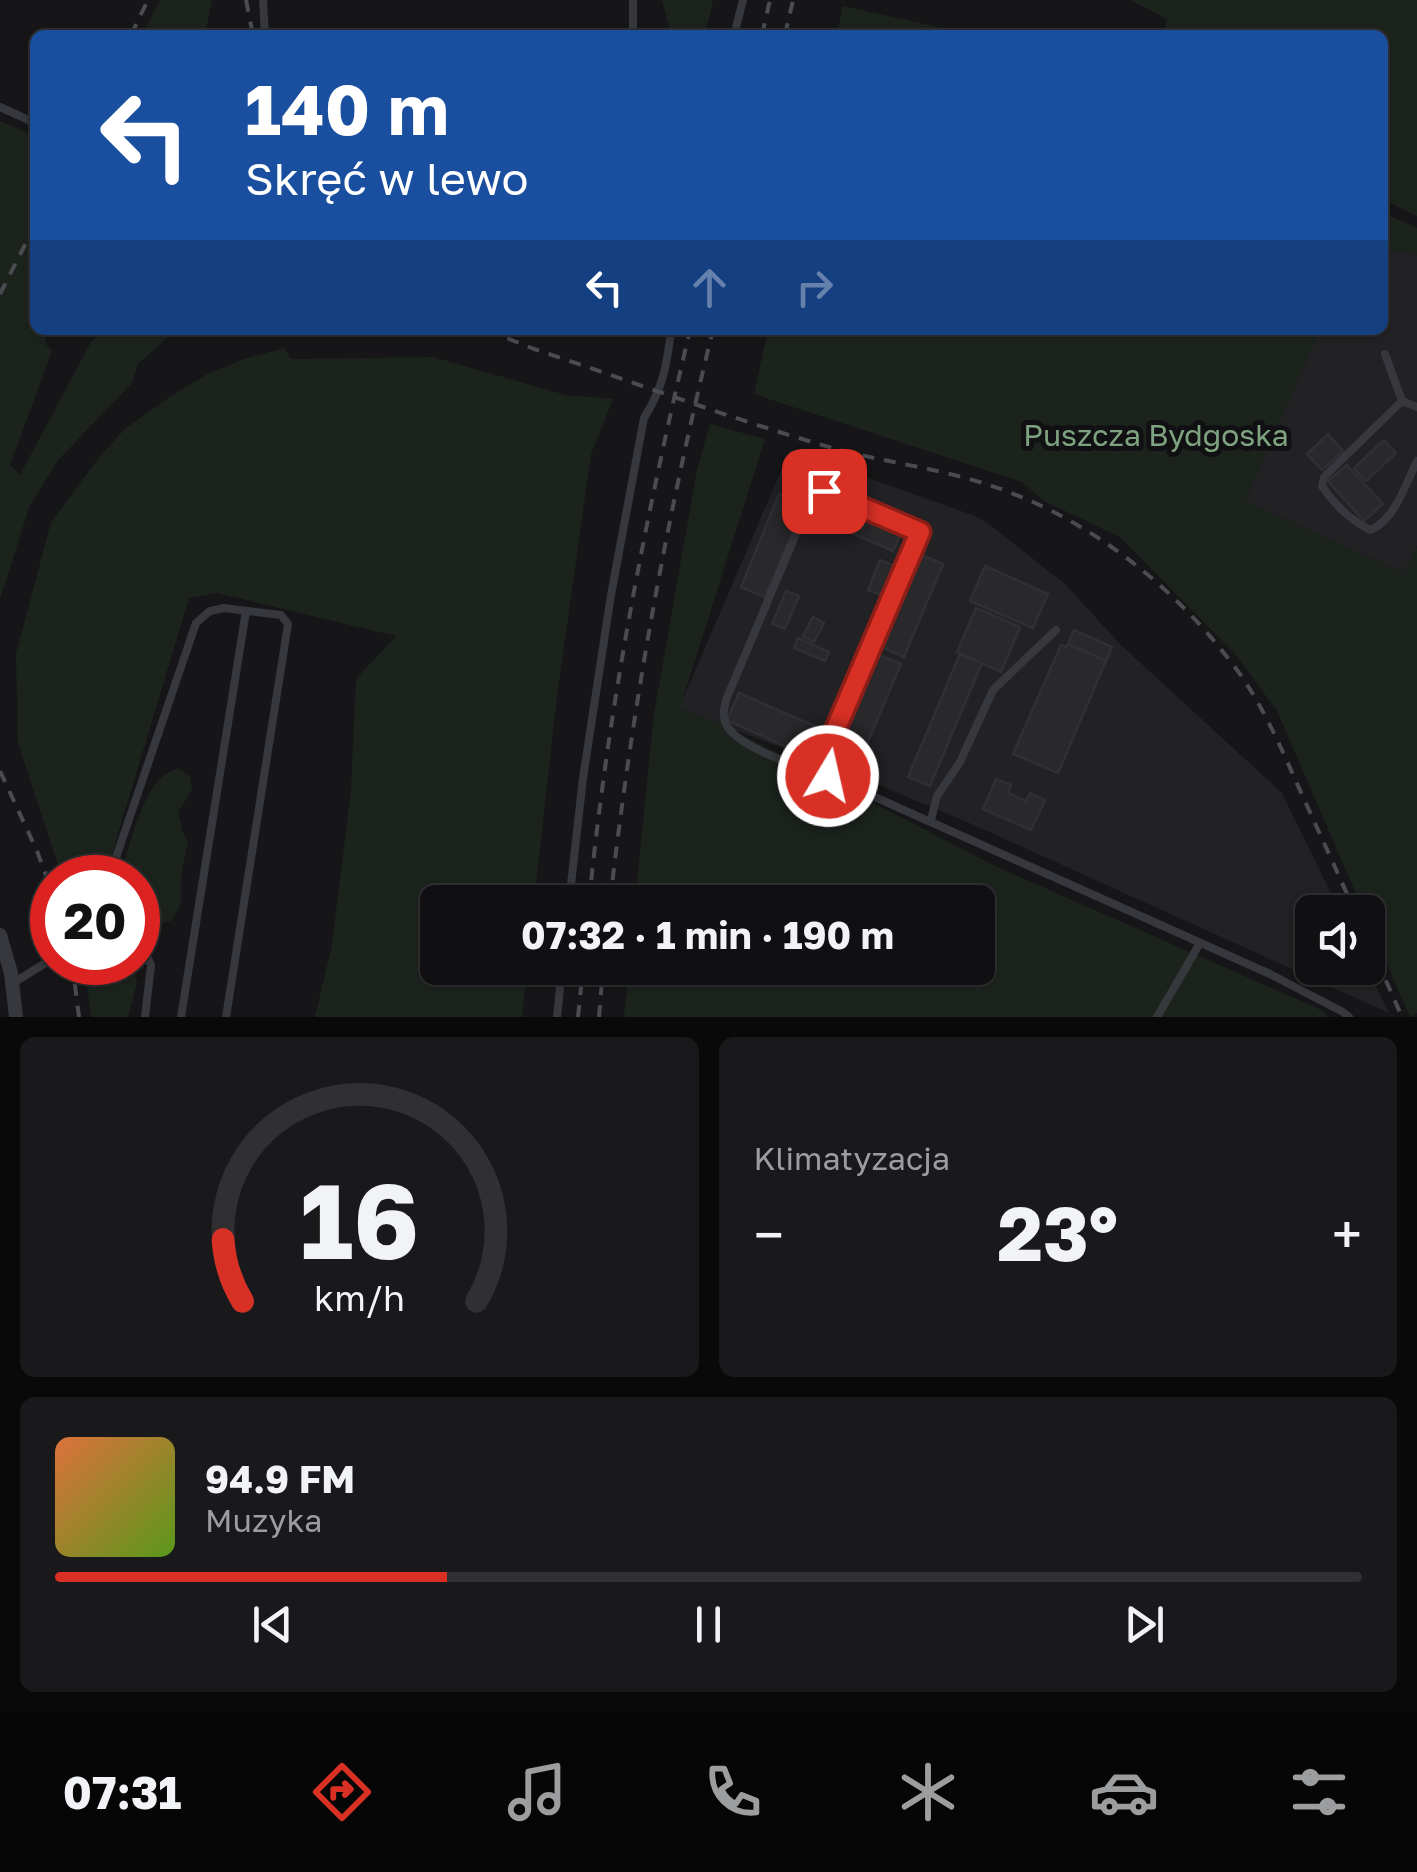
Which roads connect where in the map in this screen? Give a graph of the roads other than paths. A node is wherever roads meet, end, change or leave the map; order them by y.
1 (263, 0) edge
2 (633, 0) edge
3 (743, 0) edge
4 (265, 30) edge
5 (634, 30) edge
6 (735, 30) edge
7 (0, 108) edge
8 (30, 121) edge
9 (670, 335) edge
10 (1385, 354) dead end
11 (1402, 401) junction
12 (1417, 407) edge
13 (1417, 461) edge
14 (246, 611) junction
15 (1056, 630) dead end
16 (828, 776) junction
17 (930, 820) junction
18 (117, 855) edge
19 (571, 885) edge
20 (0, 935) edge
21 (1200, 943) junction
22 (30, 973) edge
23 (13, 984) junction
24 (149, 985) edge
25 (560, 985) edge
26 (16, 1017) edge
27 (145, 1017) edge
28 (181, 1017) edge
29 (226, 1017) edge
30 (557, 1017) edge
31 (1157, 1017) edge
32 (1349, 1017) edge

1 - 4 lane
2 - 5 lane
3 - 6 lane
7 - 8 lane
9 - 19 lane
10 - 11 lane
11 - 12 lane
11 - 13 lane
14 - 18 lane
14 - 28 lane
14 - 29 lane
15 - 17 lane
16 - 16 lane
16 - 17 lane
17 - 21 lane
20 - 23 street
21 - 31 lane
21 - 32 lane
22 - 23 lane
23 - 26 street
24 - 27 lane
25 - 30 lane

